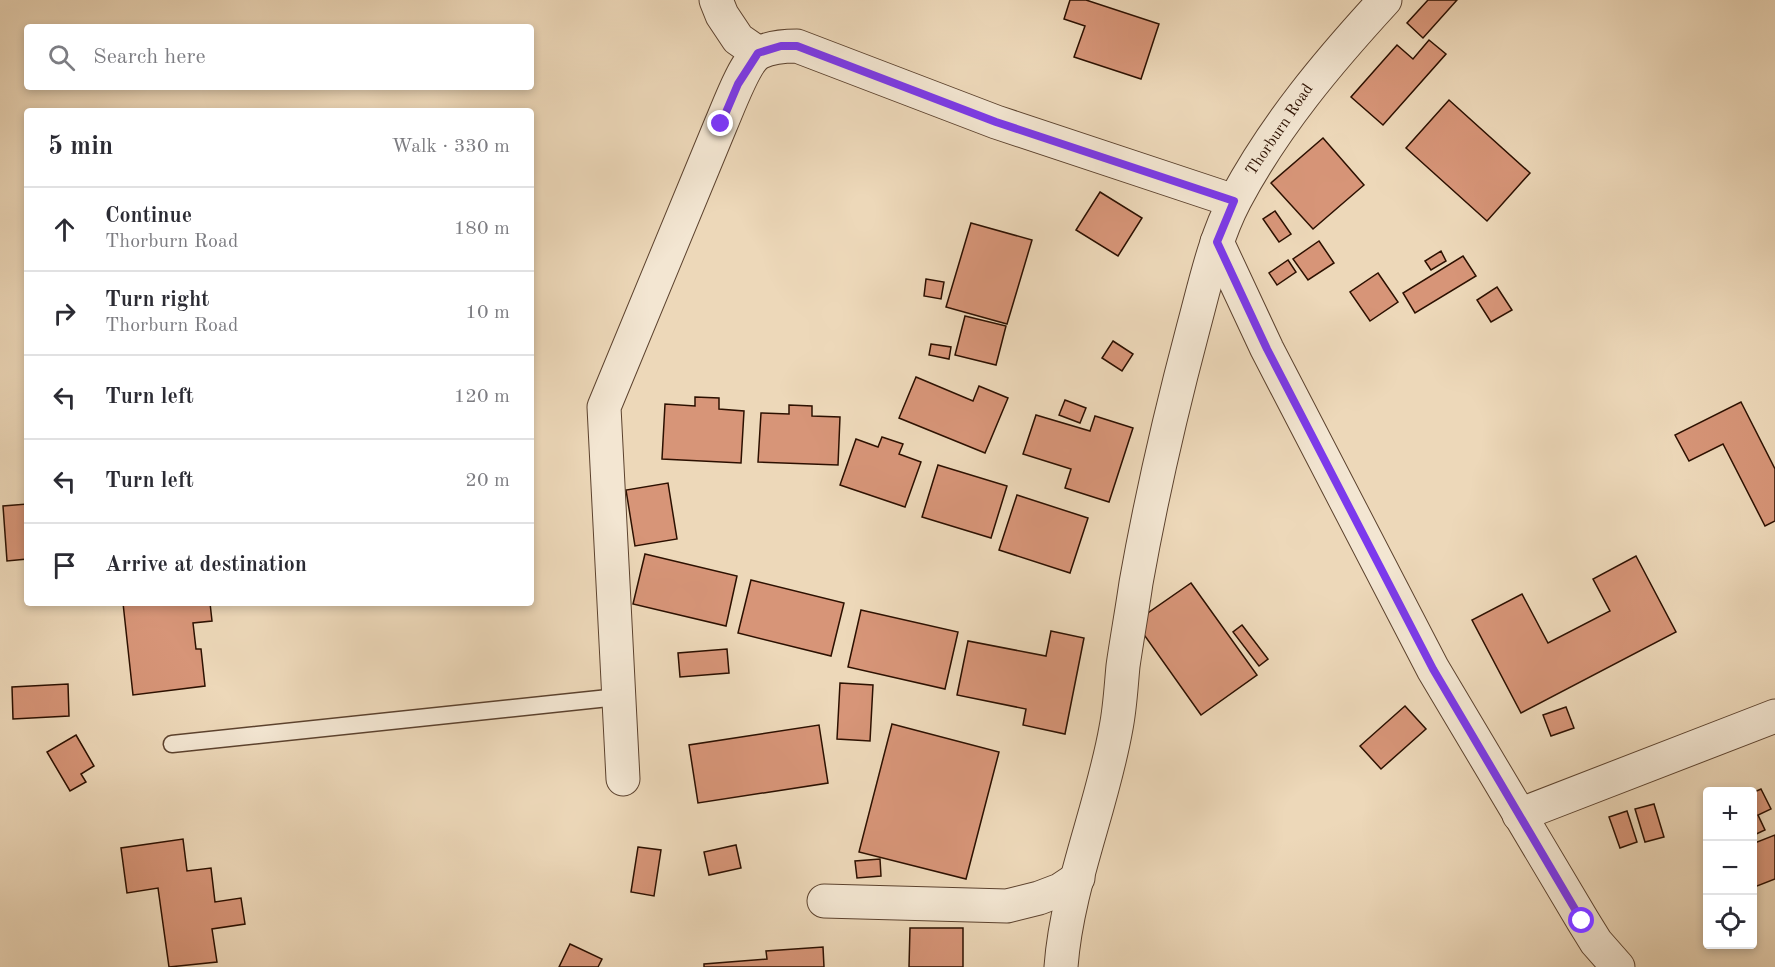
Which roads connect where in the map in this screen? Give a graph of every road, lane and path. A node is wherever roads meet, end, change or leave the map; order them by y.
1 (716, 0) edge
2 (1385, 0) edge
3 (758, 53) junction
4 (1234, 201) junction
5 (1217, 242) junction
6 (618, 697) junction
7 (1775, 717) edge
8 (172, 744) dead end
9 (622, 779) dead end
10 (1519, 815) junction
11 (1078, 878) junction
12 (824, 901) dead end
13 (1062, 967) edge
14 (1618, 967) edge

1 - 3 street
2 - 4 street, Thorburn Road
3 - 4 street
3 - 6 street
4 - 5 street, Thorburn Road
5 - 10 street
5 - 11 street, Thorburn Road
6 - 8 lane
6 - 9 street
7 - 10 street
10 - 14 street
11 - 12 street
11 - 13 street, Thorburn Road

